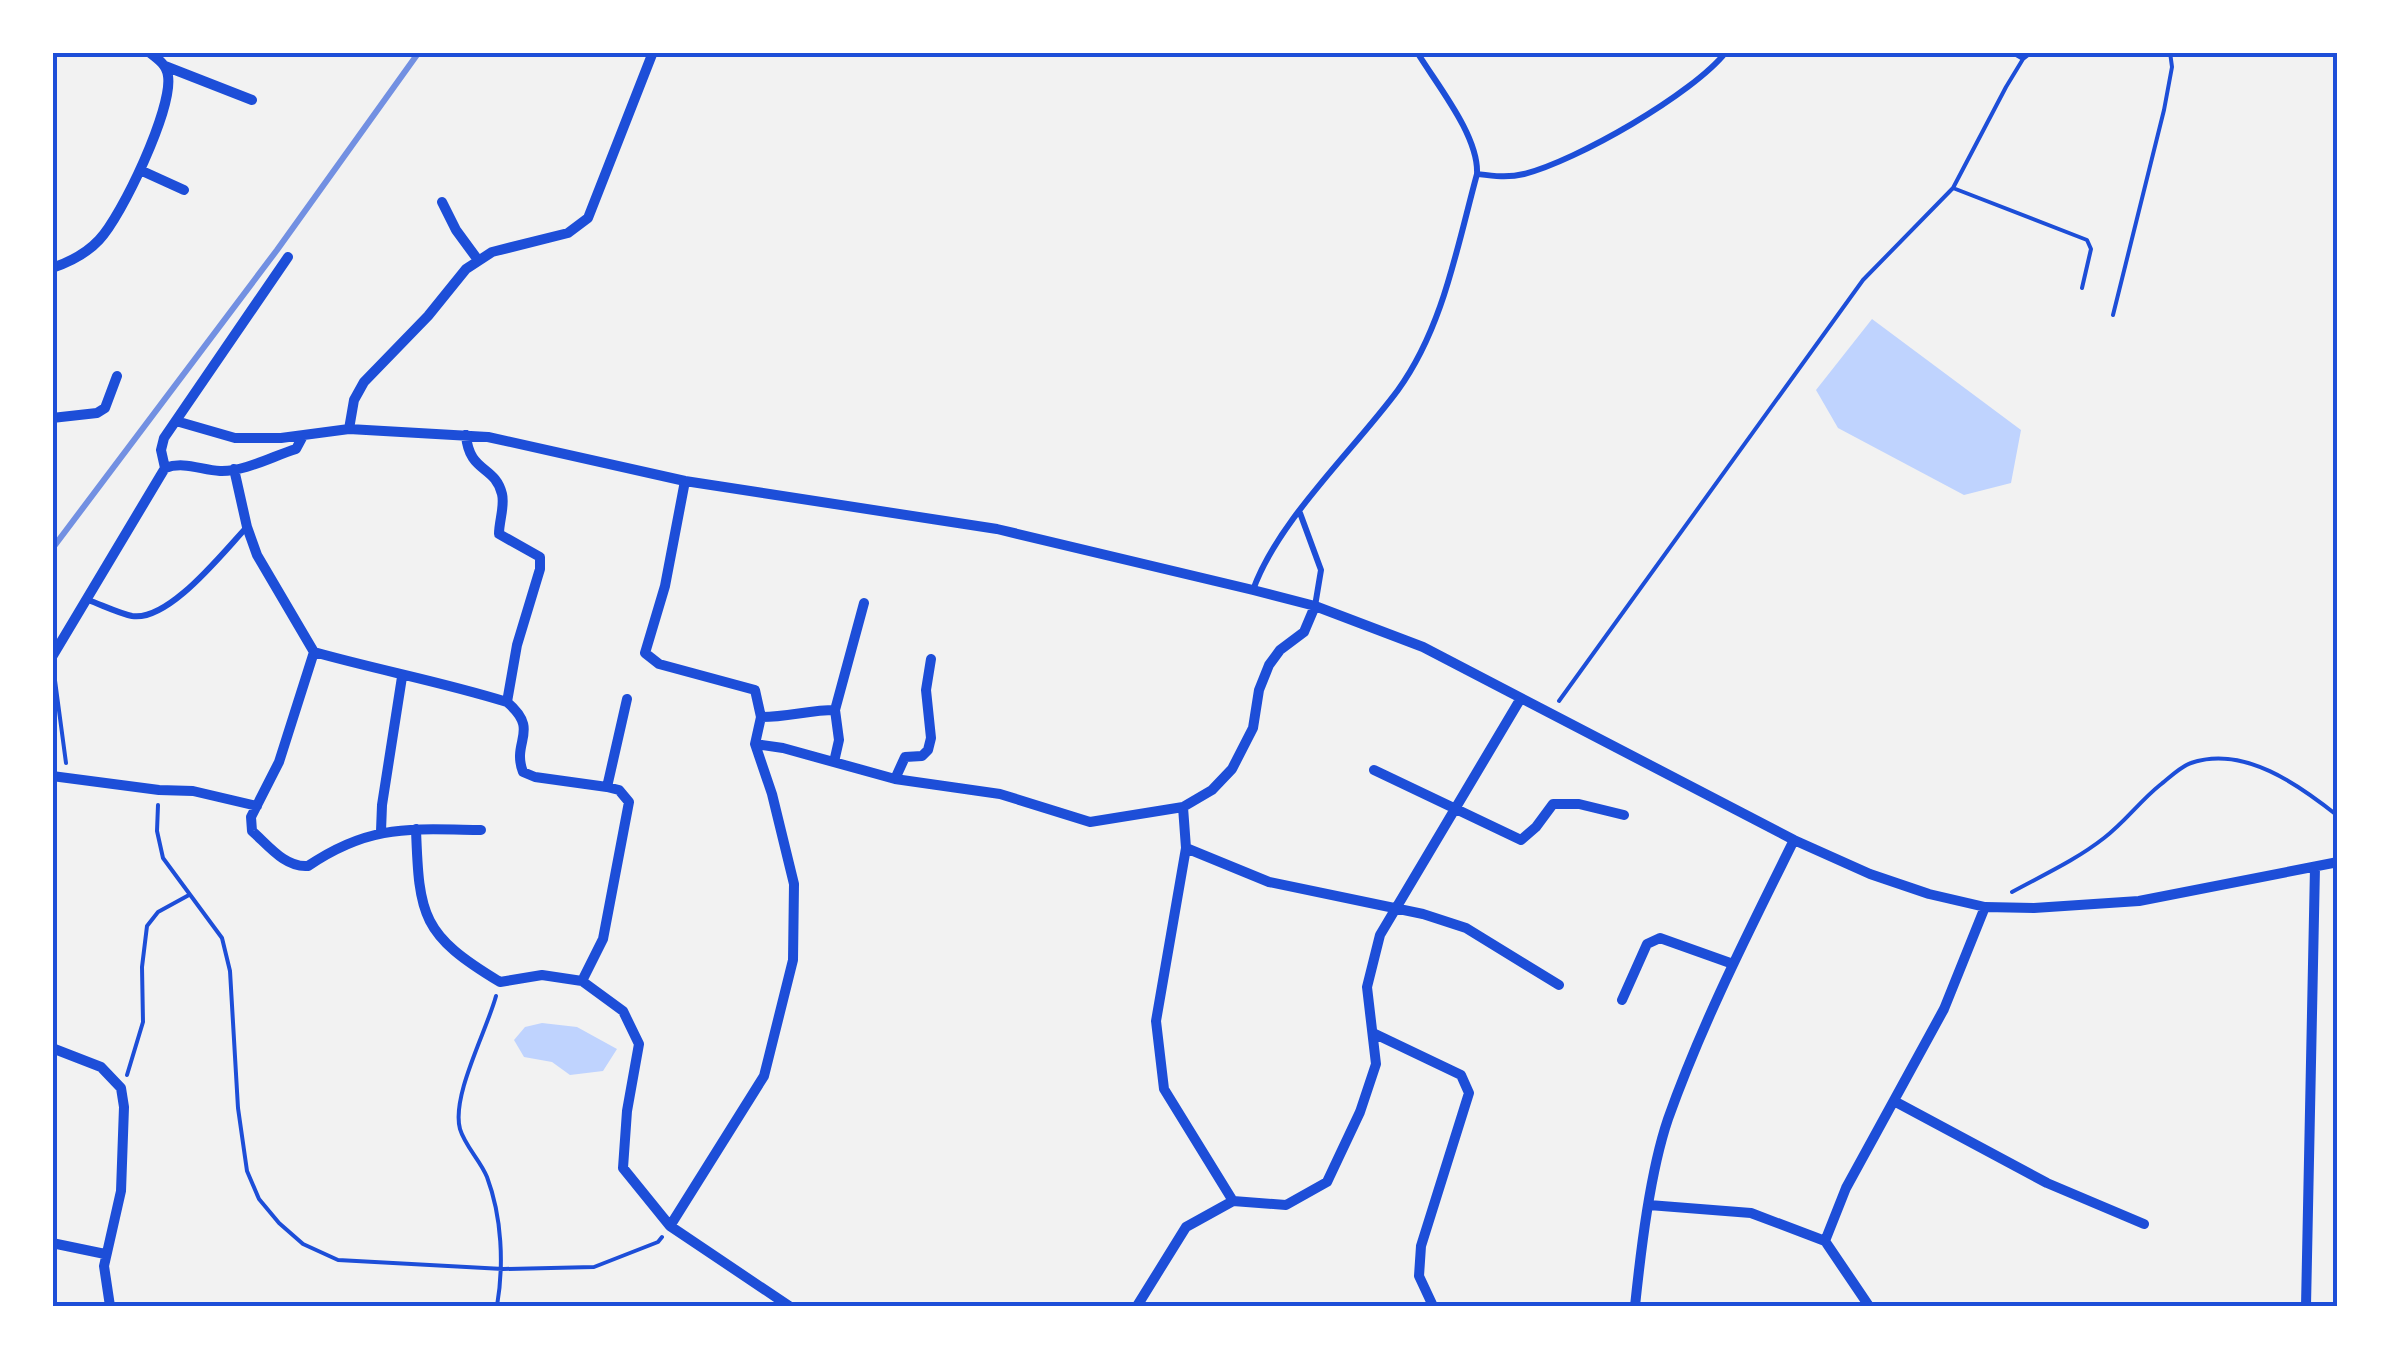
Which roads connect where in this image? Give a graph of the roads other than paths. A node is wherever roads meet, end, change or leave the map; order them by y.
1 (150, 52) edge
2 (653, 52) edge
3 (1417, 52) edge
4 (1726, 52) edge
5 (165, 66) junction
6 (252, 100) dead end
7 (140, 170) junction
8 (1477, 174) junction
9 (184, 190) dead end
10 (442, 202) dead end
11 (288, 256) dead end
12 (478, 260) junction
13 (52, 268) edge
14 (117, 376) dead end
15 (52, 418) edge
16 (176, 421) junction
17 (350, 430) junction
18 (466, 435) junction
19 (303, 436) junction
20 (165, 468) junction
21 (234, 469) junction
22 (684, 482) junction
23 (1300, 513) junction
24 (247, 528) junction
25 (1253, 590) junction
26 (88, 600) junction
27 (864, 603) dead end
28 (1315, 606) junction
29 (314, 652) junction
30 (930, 659) dead end
31 (52, 660) edge
32 (402, 677) junction
33 (1522, 698) junction
34 (627, 699) dead end
35 (507, 702) junction
36 (836, 710) junction
37 (761, 717) junction
38 (755, 744) junction
39 (834, 762) junction
40 (1374, 770) dead end
41 (52, 776) edge
42 (895, 779) junction
43 (607, 787) junction
44 (257, 806) junction
45 (1182, 807) junction
46 (1454, 810) junction
47 (1624, 815) dead end
48 (416, 829) junction
49 (481, 830) dead end
50 (382, 831) junction
51 (1794, 840) junction
52 (1186, 848) junction
53 (2338, 862) edge
54 (2315, 867) junction
55 (1984, 907) junction
56 (1396, 909) junction
57 (1733, 964) junction
58 (582, 981) junction
59 (1559, 985) dead end
60 (1622, 1000) dead end
61 (1373, 1033) junction
62 (52, 1048) edge
63 (1894, 1100) junction
64 (1234, 1201) junction
65 (1650, 1204) junction
66 (2144, 1224) dead end
67 (670, 1226) junction
68 (1825, 1241) junction
69 (52, 1242) edge
70 (105, 1254) junction
71 (110, 1306) edge
72 (789, 1306) edge
73 (1137, 1306) edge
74 (1433, 1306) edge
75 (1635, 1306) edge
76 (1869, 1306) edge
77 (2306, 1306) edge

1 - 5 street
2 - 12 street
3 - 8 lane
4 - 8 lane
5 - 6 street
5 - 7 street
7 - 9 street
7 - 13 street
8 - 23 lane
10 - 12 street
11 - 16 street
12 - 17 street
14 - 15 street
16 - 19 street
16 - 20 street
17 - 18 street
17 - 19 street
18 - 22 street
18 - 35 street
19 - 21 street
20 - 21 street
20 - 26 street
21 - 24 street
22 - 25 street
22 - 37 street
23 - 25 lane
23 - 28 lane
24 - 26 lane
24 - 29 street
25 - 28 street
26 - 31 street
27 - 36 street
28 - 33 street
28 - 45 street
29 - 32 street
29 - 44 street
30 - 42 street
32 - 35 street
32 - 50 street
33 - 46 street
33 - 51 street
34 - 43 street
35 - 43 street
36 - 37 street
36 - 39 street
37 - 38 street
38 - 39 street
38 - 67 street
39 - 42 street
40 - 46 street
41 - 44 street
42 - 45 street
43 - 58 street
44 - 50 street
45 - 52 street
46 - 47 street
46 - 56 street
48 - 49 street
48 - 50 street
48 - 58 street
51 - 55 street
51 - 57 street
52 - 56 street
52 - 64 street
53 - 54 street
54 - 55 street
54 - 77 street
55 - 63 street
56 - 59 street
56 - 61 street
57 - 60 street
57 - 65 street
58 - 67 street
61 - 64 street
61 - 74 street
62 - 70 street
63 - 66 street
63 - 68 street
64 - 73 street
65 - 68 street
65 - 75 street
67 - 72 street
68 - 76 street
69 - 70 street
70 - 71 street

